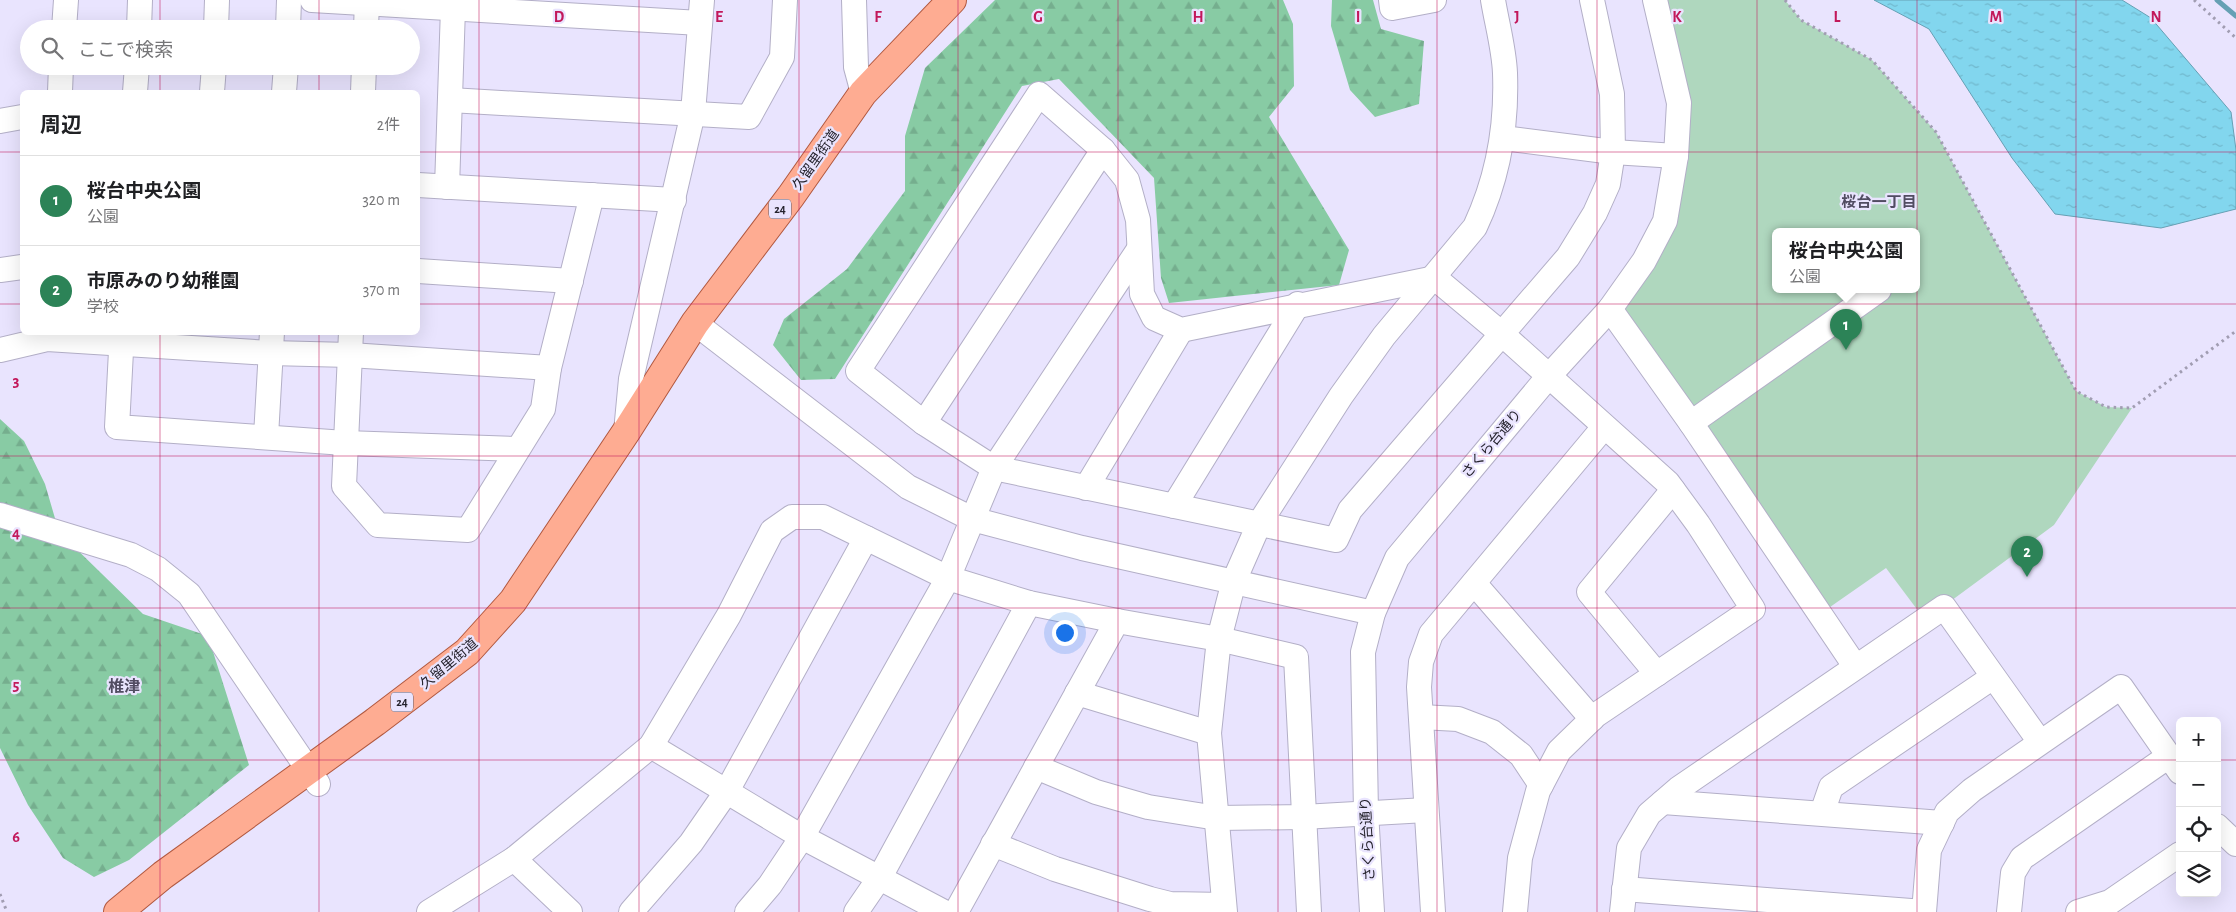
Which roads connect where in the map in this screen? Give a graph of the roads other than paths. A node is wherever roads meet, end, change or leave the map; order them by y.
1 (66, 0) edge
2 (140, 0) edge
3 (217, 0) edge
4 (289, 0) edge
5 (312, 0) edge
6 (785, 0) edge
7 (854, 0) edge
8 (952, 0) edge
9 (1390, 0) edge
10 (1434, 0) edge
11 (1492, 0) edge
12 (1592, 0) edge
13 (1655, 0) edge
14 (367, 2) edge
15 (453, 8) junction
16 (613, 9) edge
17 (701, 11) edge
18 (65, 20) edge
19 (139, 20) edge
20 (216, 20) edge
21 (288, 20) edge
22 (366, 20) edge
23 (61, 75) edge
24 (136, 75) edge
25 (213, 75) edge
26 (285, 75) edge
27 (364, 75) edge
28 (60, 90) edge
29 (135, 90) edge
30 (212, 90) edge
31 (284, 90) edge
32 (363, 90) edge
33 (863, 93) junction
34 (450, 100) junction
35 (693, 113) junction
36 (20, 117) edge
37 (0, 121) edge
38 (1503, 138) junction
39 (1103, 150) junction
40 (1613, 152) junction
41 (1676, 156) junction
42 (420, 185) edge
43 (447, 187) junction
44 (592, 195) junction
45 (674, 200) junction
46 (1139, 250) junction
47 (20, 268) edge
48 (0, 270) edge
49 (420, 270) edge
50 (1435, 278) junction
51 (571, 281) junction
52 (1875, 293) edge
53 (1298, 304) junction
54 (1610, 309) junction
55 (694, 323) junction
56 (1181, 330) junction
57 (1502, 334) junction
58 (47, 336) edge
59 (122, 338) edge
60 (199, 341) edge
61 (271, 343) edge
62 (350, 344) edge
63 (0, 350) edge
64 (549, 368) junction
65 (1548, 377) junction
66 (924, 423) junction
67 (1691, 423) junction
68 (1604, 427) junction
69 (626, 432) junction
70 (266, 436) junction
71 (345, 442) junction
72 (517, 449) junction
73 (994, 468) junction
74 (1086, 488) junction
75 (1673, 490) junction
76 (1174, 506) junction
77 (0, 515) edge
78 (972, 519) junction
79 (1259, 524) junction
80 (866, 538) junction
81 (948, 578) junction
82 (1234, 581) junction
83 (1474, 583) junction
84 (1029, 603) junction
85 (1373, 613) junction
86 (1117, 621) junction
87 (1219, 639) junction
88 (1855, 666) junction
89 (1657, 674) junction
90 (1993, 677) junction
91 (1077, 693) junction
92 (1421, 718) junction
93 (1592, 719) junction
94 (1209, 733) junction
95 (2040, 742) junction
96 (651, 746) junction
97 (2174, 764) edge
98 (1036, 766) junction
99 (313, 777) junction
100 (1541, 785) junction
101 (727, 791) junction
102 (1663, 802) junction
103 (1426, 810) junction
104 (1366, 812) junction
105 (1822, 813) junction
106 (1303, 817) junction
107 (1216, 818) junction
108 (1942, 824) junction
109 (2221, 830) edge
110 (802, 836) junction
111 (993, 844) junction
112 (2236, 844) edge
113 (2176, 857) edge
114 (514, 859) junction
115 (880, 877) junction
116 (1623, 901) edge
117 (1224, 909) edge
118 (118, 912) edge
119 (143, 912) edge
120 (430, 912) edge
121 (570, 912) edge
122 (630, 912) edge
123 (747, 912) edge
124 (856, 912) edge
125 (944, 912) edge
126 (956, 912) edge
127 (1309, 912) edge
128 (1372, 912) edge
129 (1433, 912) edge
130 (1515, 912) edge
131 (1924, 912) edge
132 (2009, 912) edge
133 (2078, 912) edge

1 - 18 street
2 - 19 street
3 - 20 street
4 - 21 street
5 - 14 street
6 - 35 street
7 - 33 street
8 - 33 main road, 久留里街道 / 24
9 - 10 street
11 - 38 street
12 - 40 street
13 - 41 street, さくら台通り
14 - 15 street
14 - 22 street
15 - 16 street
15 - 34 street
16 - 17 street
17 - 35 street
23 - 28 street
24 - 29 street
25 - 30 street
26 - 31 street
27 - 32 street
33 - 55 main road, 久留里街道 / 24
34 - 35 street
34 - 43 street
35 - 45 street
36 - 37 street
38 - 40 street
38 - 50 street
39 - 46 street
39 - 66 street
39 - 66 street
40 - 41 street
40 - 57 street
41 - 54 street, さくら台通り
42 - 43 street
43 - 44 street
44 - 45 street
44 - 51 street
45 - 69 street
46 - 56 street
46 - 73 street
47 - 48 street
49 - 51 street
50 - 53 street
50 - 57 street
50 - 79 street
51 - 64 street
52 - 67 street
53 - 56 street
53 - 76 street
54 - 65 street, さくら台通り
54 - 67 street
55 - 69 main road, 久留里街道 / 24
55 - 78 street
56 - 74 street
57 - 65 street
57 - 79 street
58 - 59 street
58 - 63 street
59 - 60 street
59 - 70 street
60 - 61 street
61 - 62 street
61 - 70 street
62 - 64 street
62 - 71 street
64 - 72 street
65 - 68 street
65 - 85 street, さくら台通り
66 - 73 street
67 - 88 street
68 - 75 street
68 - 83 street
69 - 99 main road, 久留里街道 / 24
70 - 71 street
71 - 72 street
71 - 72 street
73 - 74 street
73 - 78 street
74 - 76 street
75 - 89 street
75 - 89 street
76 - 79 street
77 - 99 street
78 - 81 street
78 - 82 street
79 - 82 street
80 - 81 street
80 - 96 street
80 - 101 street
81 - 84 street
81 - 110 street
82 - 85 street
82 - 87 street
83 - 92 street
83 - 93 street
84 - 86 street
84 - 115 street
85 - 104 street, さくら台通り
86 - 87 street
86 - 91 street
87 - 94 street
87 - 106 street
88 - 90 street
88 - 102 street
89 - 93 street
90 - 95 street
90 - 105 street
91 - 94 street
91 - 98 street
92 - 100 street
92 - 103 street
93 - 100 street
94 - 107 street
95 - 97 street
95 - 108 street
96 - 101 street
96 - 114 street
97 - 132 street
98 - 107 street
98 - 111 street
99 - 118 main road, 久留里街道 / 24
99 - 119 main road, 久留里街道 / 24
100 - 130 street
101 - 110 street
101 - 122 street
102 - 105 street
102 - 116 street
103 - 104 street
103 - 129 street
104 - 106 street
104 - 128 street, さくら台通り
105 - 108 street
106 - 107 street
106 - 127 street
107 - 117 street
108 - 131 street
109 - 112 street
110 - 115 street
110 - 123 street
111 - 117 street
111 - 126 street
113 - 133 street
114 - 120 street
114 - 121 street
115 - 124 street
115 - 125 street
116 - 131 street

